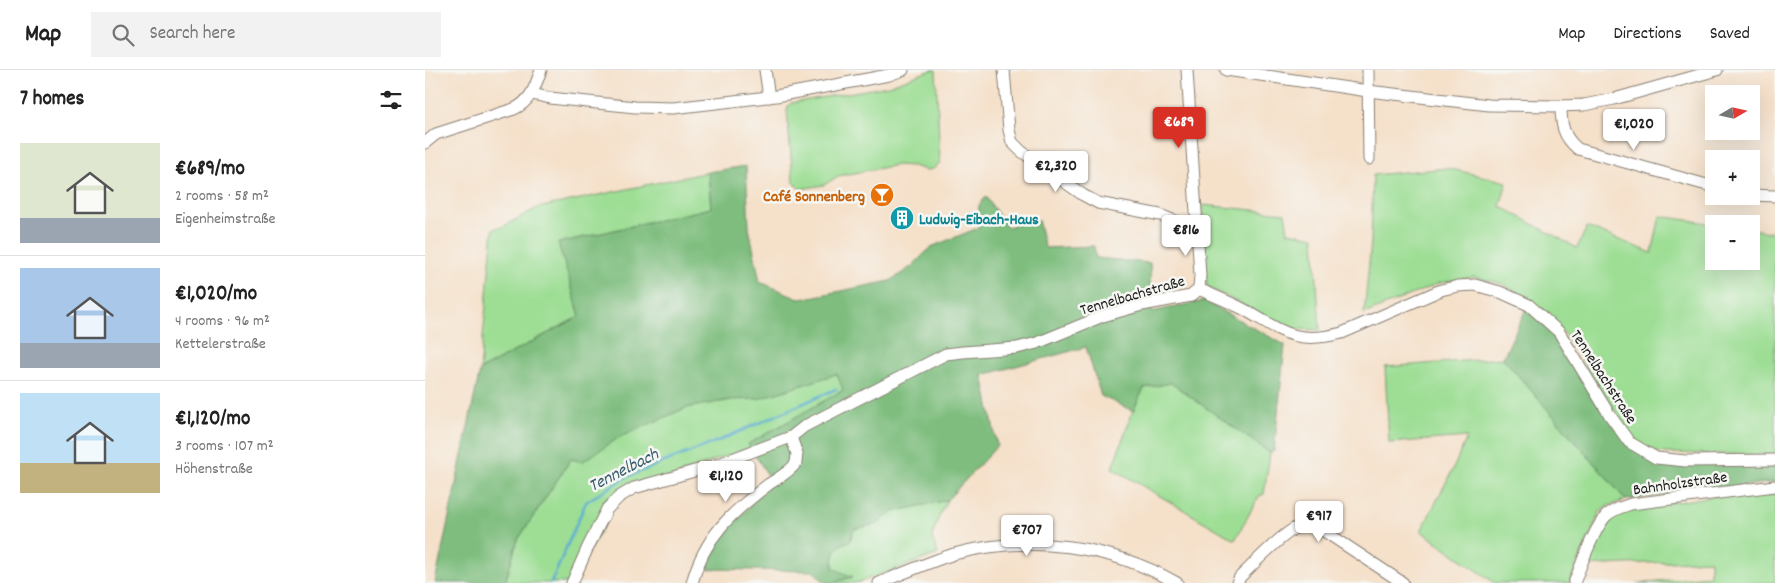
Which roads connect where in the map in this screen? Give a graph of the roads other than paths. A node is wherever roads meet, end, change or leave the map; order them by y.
1 (541, 70) edge
2 (765, 70) edge
3 (903, 70) edge
4 (1004, 70) edge
5 (1187, 70) edge
6 (1225, 70) edge
7 (1367, 70) edge
8 (1717, 70) edge
9 (1368, 91) junction
10 (532, 94) junction
11 (769, 98) junction
12 (1561, 106) junction
13 (425, 143) edge
14 (1369, 159) dead end
15 (1705, 184) edge
16 (1760, 195) edge
17 (1775, 196) edge
18 (1197, 227) junction
19 (1199, 289) junction
20 (791, 437) junction
21 (1775, 460) edge
22 (1775, 486) edge
23 (572, 583) edge
24 (692, 583) edge
25 (879, 583) edge
26 (1177, 583) edge
27 (1237, 583) edge
28 (1403, 583) edge
29 (1574, 583) edge

1 - 10 street
2 - 11 street
3 - 11 street
4 - 18 street
5 - 18 street
6 - 9 street
7 - 9 street
8 - 12 street
9 - 12 street
9 - 14 street
10 - 11 street
10 - 13 street
12 - 15 street
16 - 17 street
18 - 19 street
19 - 20 street, Tennelbachstraße
19 - 21 street, Tennelbachstraße
20 - 23 street, Tennelbachstraße
20 - 24 street
22 - 29 street, Bahnholzstraße
25 - 26 street
27 - 28 street

